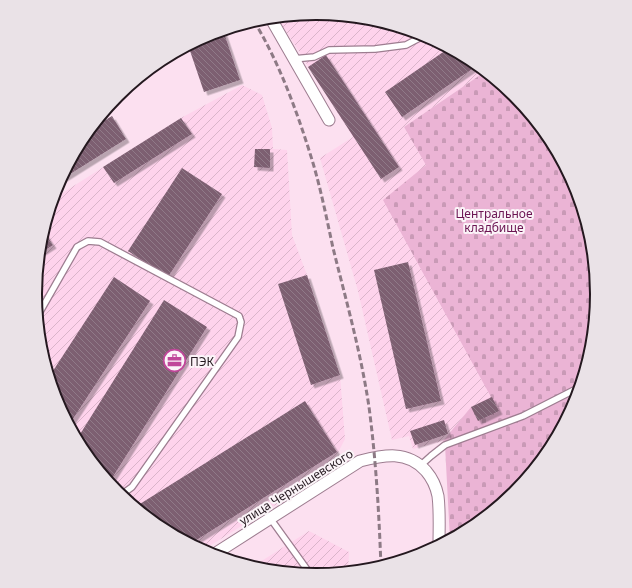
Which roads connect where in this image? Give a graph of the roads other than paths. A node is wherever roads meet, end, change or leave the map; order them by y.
1 (273, 23) edge
2 (416, 39) edge
3 (293, 58) junction
4 (329, 120) dead end
5 (43, 307) edge
6 (572, 391) edge
7 (421, 465) junction
8 (126, 492) edge
9 (270, 518) junction
10 (439, 539) edge
11 (220, 550) edge
12 (306, 567) edge

1 - 3 street
2 - 3 lane
3 - 4 street
5 - 8 lane
6 - 7 lane
7 - 9 street, улица Чернышевского
7 - 10 street
9 - 11 street, улица Чернышевского
9 - 12 lane

